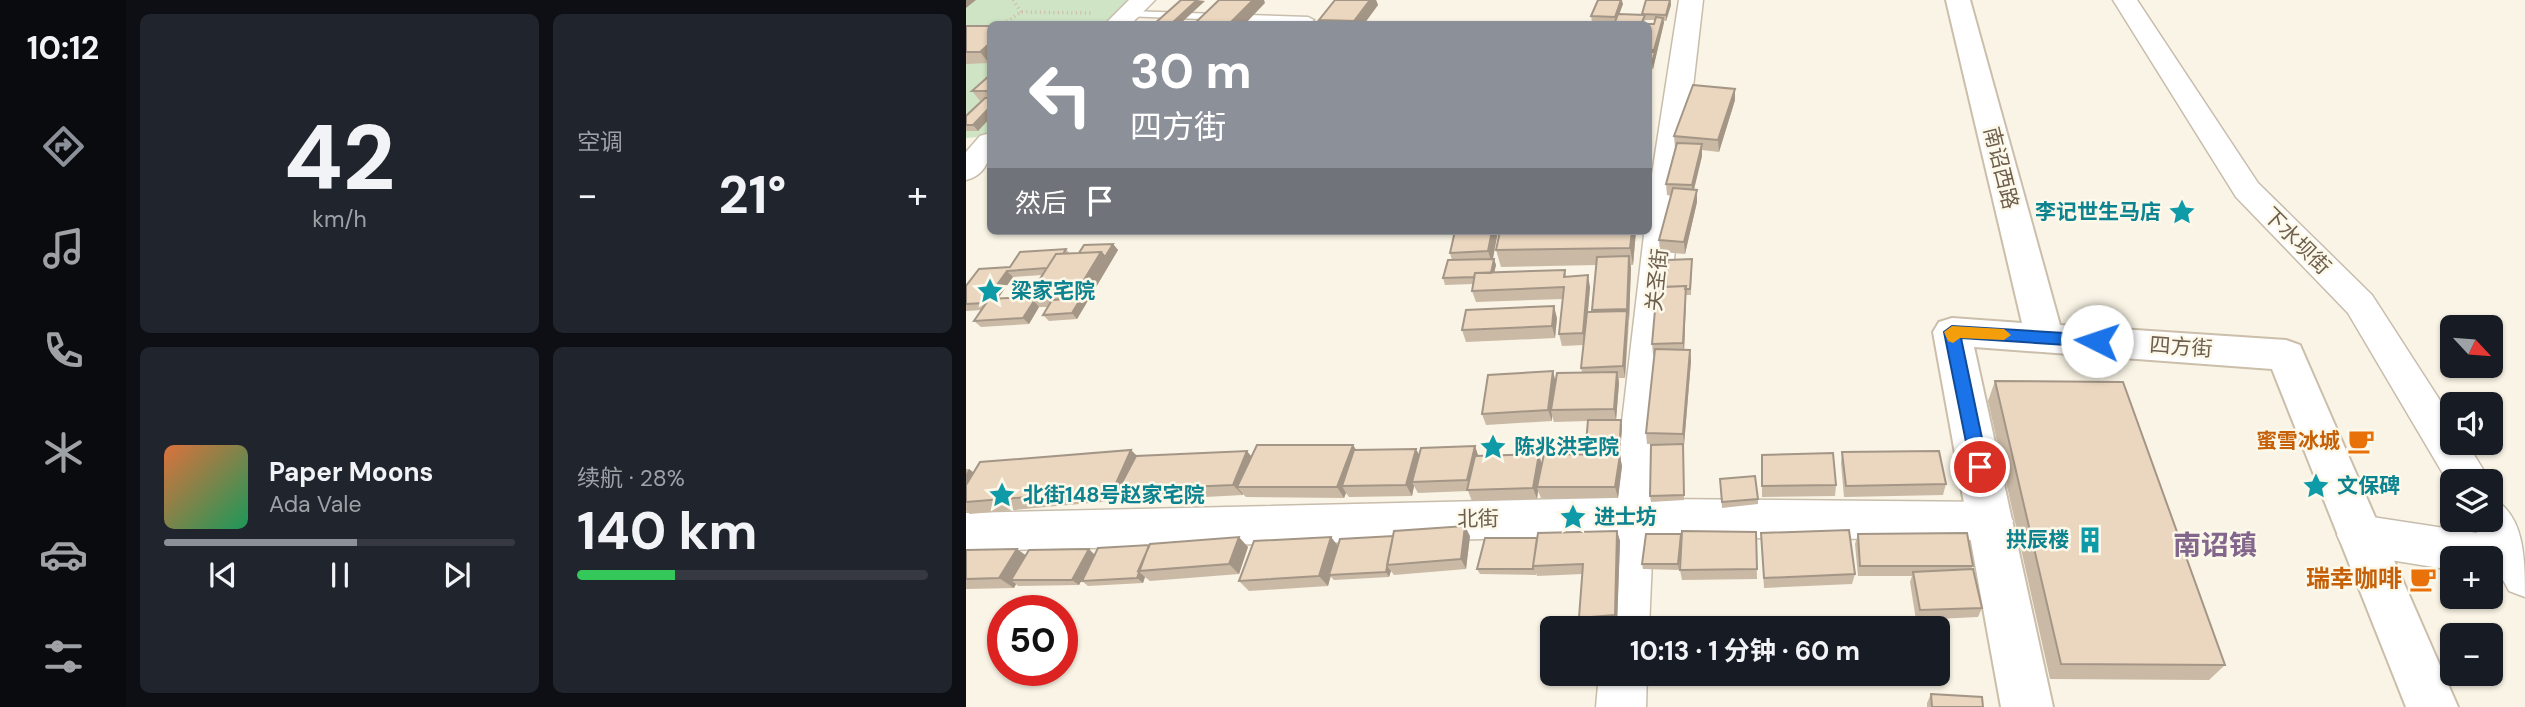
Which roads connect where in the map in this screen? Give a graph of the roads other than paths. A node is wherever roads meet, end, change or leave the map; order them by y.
1 (1690, 0) edge
2 (1958, 0) edge
3 (2125, 0) edge
4 (1129, 13) edge
5 (1308, 20) dead end
6 (1661, 122) edge
7 (966, 142) edge
8 (987, 142) edge
9 (987, 146) edge
10 (966, 172) edge
11 (2043, 337) junction
12 (2462, 469) edge
13 (1632, 518) junction
14 (1991, 521) junction
15 (966, 531) edge
16 (2500, 532) edge
17 (2359, 535) junction
18 (2522, 566) edge
19 (1627, 616) edge
20 (1622, 686) edge
21 (1621, 707) edge
22 (2027, 707) edge
23 (2432, 707) edge

1 - 6 street, 关圣街
2 - 11 main road, 南诏西路
3 - 12 street, 下水坝街
4 - 5 lane
6 - 13 street, 关圣街
7 - 8 street
9 - 10 street
11 - 14 main road, 四方街
11 - 17 main road, 四方街
13 - 14 street, 北街
13 - 15 street, 北街
13 - 19 street, 关圣街
14 - 22 main road, 四方街
16 - 18 street
17 - 18 street
17 - 23 main road, 四方街
20 - 21 street

